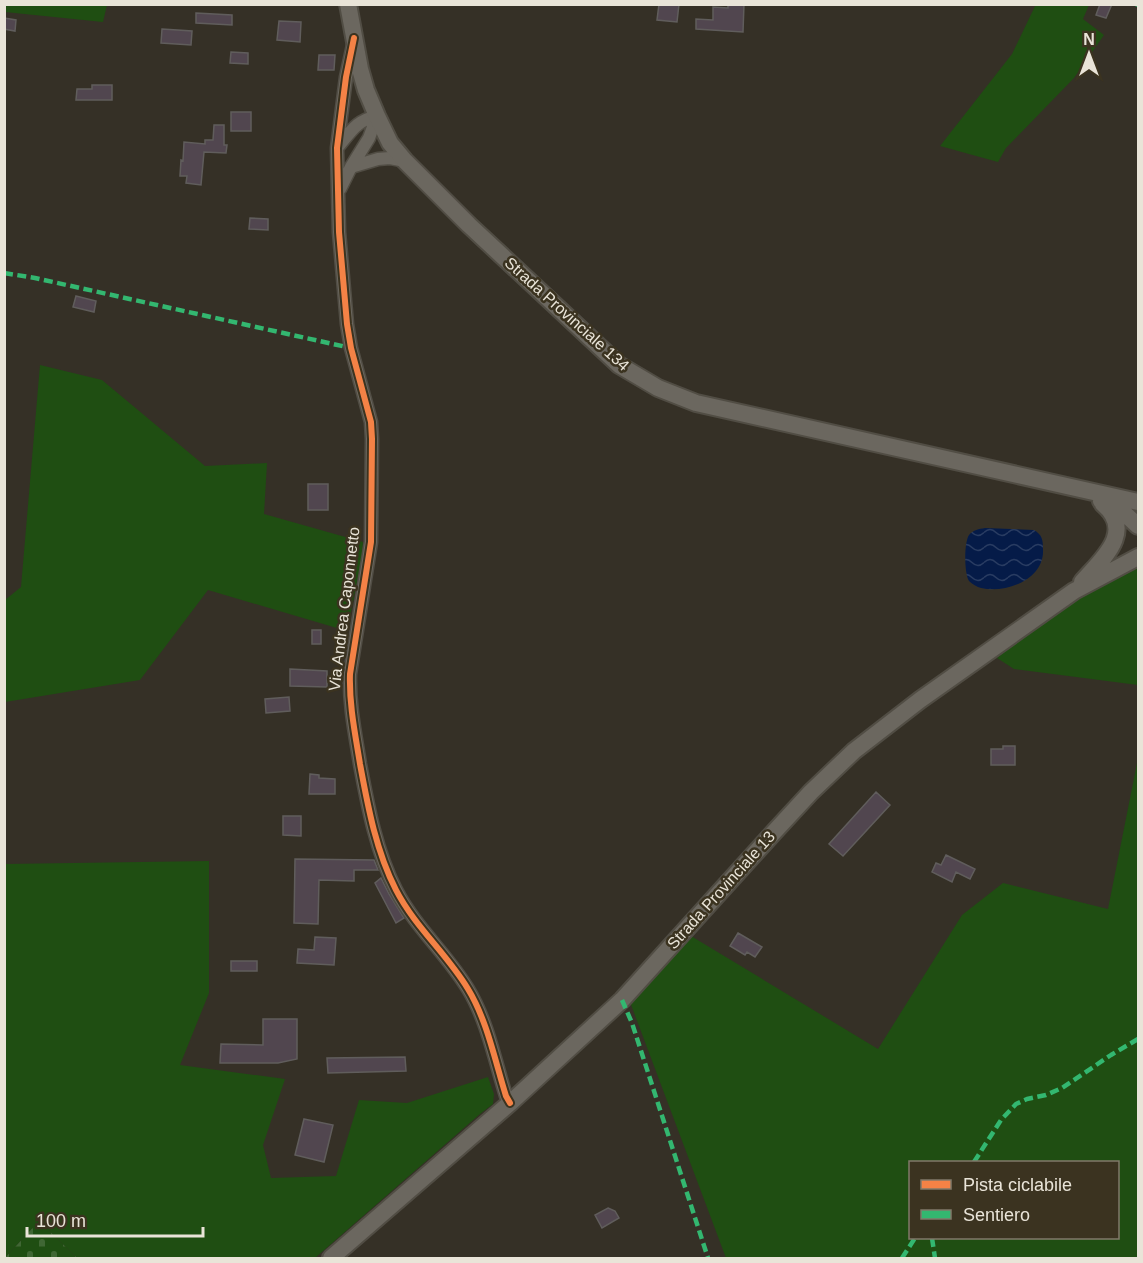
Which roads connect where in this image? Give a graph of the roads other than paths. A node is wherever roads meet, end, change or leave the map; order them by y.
1 (348, 4) edge
2 (354, 38) junction
3 (377, 116) junction
4 (337, 148) junction
5 (405, 161) junction
6 (351, 167) junction
7 (338, 192) junction
8 (1028, 478) junction
9 (1098, 500) junction
10 (1138, 502) edge
11 (1138, 526) edge
12 (1138, 557) edge
13 (1074, 591) junction
14 (510, 1103) junction
15 (331, 1258) edge

1 - 2 main road, Strada Provinciale 134
2 - 3 main road, Strada Provinciale 134
2 - 4 street, Via Andrea Caponnetto
3 - 4 street
3 - 5 main road, Strada Provinciale 134
3 - 6 street
4 - 7 street, Via Andrea Caponnetto
5 - 6 street
5 - 8 main road, Strada Provinciale 134
6 - 7 street
7 - 14 street, Via Andrea Caponnetto
8 - 9 main road
8 - 10 main road
9 - 11 main road
9 - 13 main road
12 - 13 main road, Strada Provinciale 13
13 - 14 main road, Strada Provinciale 13
14 - 15 main road, Strada Provinciale 13

